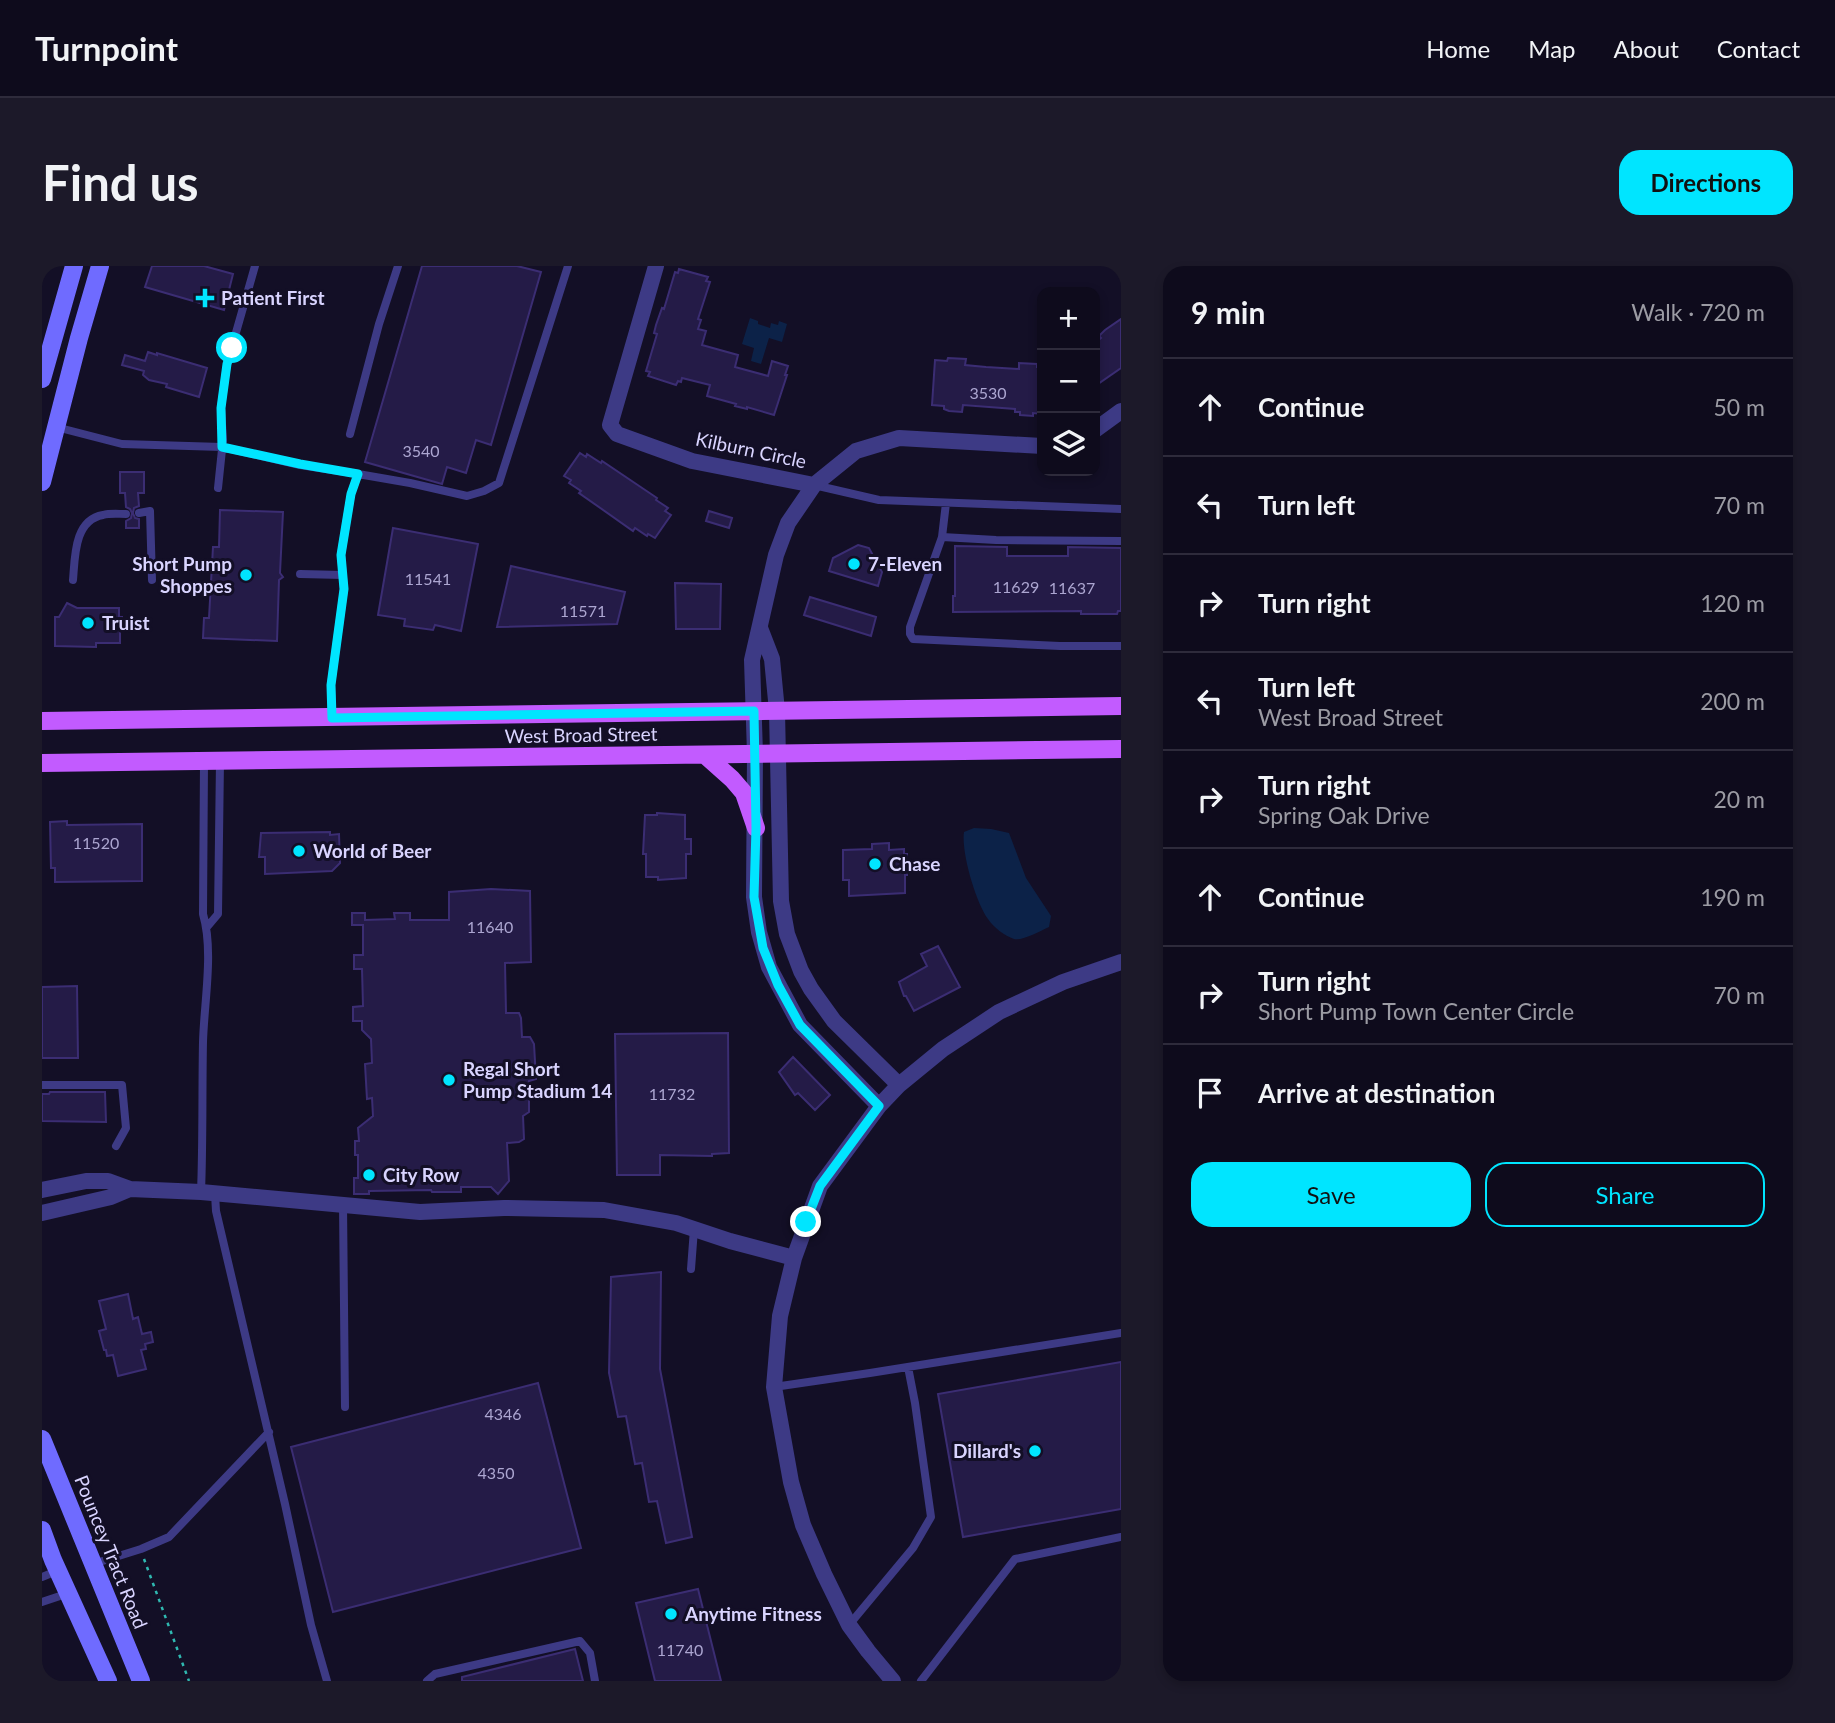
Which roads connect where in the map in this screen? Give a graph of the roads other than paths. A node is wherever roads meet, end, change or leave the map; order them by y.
1 (74, 266) edge
2 (100, 266) edge
3 (255, 266) edge
4 (398, 266) edge
5 (568, 266) edge
6 (656, 266) edge
7 (42, 379) edge
8 (1121, 411) edge
9 (1100, 426) edge
10 (56, 427) junction
11 (350, 434) dead end
12 (1037, 446) edge
13 (222, 447) junction
14 (358, 474) junction
15 (42, 482) edge
16 (814, 485) junction
17 (218, 488) dead end
18 (947, 503) junction
19 (1121, 509) edge
20 (139, 513) dead end
21 (125, 514) dead end
22 (942, 537) junction
23 (1121, 541) edge
24 (300, 574) dead end
25 (343, 575) junction
26 (73, 580) dead end
27 (152, 580) dead end
28 (760, 628) junction
29 (1121, 646) edge
30 (1121, 706) edge
31 (754, 711) junction
32 (777, 711) junction
33 (332, 718) junction
34 (42, 721) edge
35 (1121, 749) edge
36 (755, 754) junction
37 (778, 754) junction
38 (705, 755) junction
39 (212, 761) junction
40 (42, 763) edge
41 (756, 828) junction
42 (206, 927) junction
43 (1121, 962) edge
44 (42, 1085) edge
45 (900, 1085) junction
46 (879, 1106) junction
47 (116, 1146) dead end
48 (42, 1189) edge
49 (130, 1189) junction
50 (208, 1193) junction
51 (343, 1204) junction
52 (42, 1213) edge
53 (694, 1229) junction
54 (794, 1258) junction
55 (691, 1269) dead end
56 (1121, 1333) edge
57 (908, 1367) junction
58 (774, 1387) junction
59 (345, 1407) dead end
60 (269, 1432) junction
61 (42, 1439) edge
62 (42, 1530) edge
63 (1121, 1537) edge
64 (93, 1563) junction
65 (50, 1574) edge
66 (69, 1593) junction
67 (42, 1602) edge
68 (849, 1625) junction
69 (108, 1681) edge
70 (141, 1681) edge
71 (327, 1681) edge
72 (427, 1681) edge
73 (595, 1681) edge
74 (893, 1681) edge
75 (921, 1681) edge

1 - 7 main road
2 - 10 main road
3 - 13 lane
4 - 11 lane
5 - 14 lane
6 - 16 street, Kilburn Circle
8 - 9 street
10 - 13 lane
10 - 15 main road
12 - 16 street, Kilburn Circle
13 - 14 lane
13 - 17 lane
14 - 25 lane
16 - 18 lane
16 - 28 street
18 - 19 lane
18 - 22 lane
20 - 27 lane
21 - 26 lane
22 - 23 lane
22 - 29 lane
24 - 25 lane
25 - 33 lane
28 - 31 street
28 - 32 street
30 - 32 main road, West Broad Street
31 - 32 main road, West Broad Street
31 - 33 main road, West Broad Street
31 - 36 street
32 - 37 street
33 - 34 main road, West Broad Street
35 - 37 main road, West Broad Street
36 - 37 main road, West Broad Street
36 - 38 main road, West Broad Street
36 - 41 street
37 - 45 street
38 - 39 main road, West Broad Street
38 - 41 main road
39 - 40 main road, West Broad Street
39 - 42 lane
39 - 42 lane
41 - 46 street
42 - 50 lane
43 - 45 street
44 - 47 lane
45 - 46 street
46 - 54 street
48 - 49 street
49 - 50 street
49 - 52 street
50 - 51 street
50 - 60 lane
51 - 53 street
51 - 59 lane
53 - 54 street
53 - 55 lane
54 - 58 street
56 - 57 lane
57 - 58 lane
57 - 68 lane
58 - 68 street
60 - 64 lane
60 - 71 lane
61 - 64 main road, Pouncey Tract Road
62 - 65 main road
63 - 75 lane
64 - 70 main road, Pouncey Tract Road
65 - 66 main road
66 - 67 lane
66 - 69 main road
68 - 74 street
72 - 73 lane

